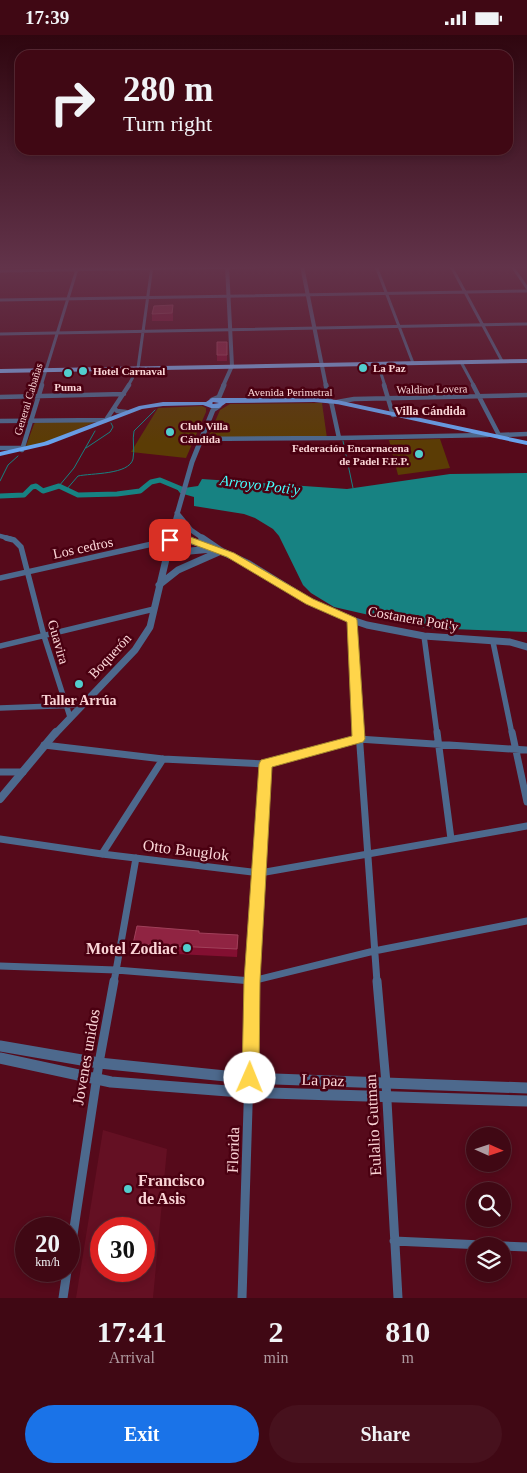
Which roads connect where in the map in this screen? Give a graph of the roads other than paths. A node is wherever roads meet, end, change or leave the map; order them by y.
1 (60, 325) edge
2 (145, 325) edge
3 (230, 325) edge
4 (313, 325) edge
5 (483, 325) joint
6 (399, 327) junction
7 (314, 328) junction
8 (230, 330) junction
9 (144, 332) junction
10 (57, 333) junction
11 (0, 334) edge
12 (501, 359) junction
13 (527, 360) edge
14 (412, 361) junction
15 (461, 362) junction
16 (321, 363) junction
17 (378, 364) junction
18 (232, 365) junction
19 (139, 366) junction
20 (0, 367) edge
21 (46, 368) junction
22 (0, 371) edge
23 (124, 394) junction
24 (527, 395) edge
25 (38, 396) junction
26 (479, 396) junction
27 (0, 397) edge
28 (389, 398) junction
29 (332, 401) junction
30 (215, 403) junction
31 (114, 408) junction
32 (126, 412) junction
33 (393, 415) junction
34 (106, 420) junction
35 (0, 421) edge
36 (31, 421) junction
37 (527, 434) edge
38 (497, 436) junction
39 (339, 438) junction
40 (199, 439) junction
41 (527, 443) edge
42 (0, 448) edge
43 (22, 449) junction
44 (0, 454) edge
45 (177, 513) junction
46 (191, 531) junction
47 (0, 536) edge
48 (170, 540) junction
49 (192, 541) junction
50 (168, 549) junction
51 (212, 549) junction
52 (191, 550) junction
53 (221, 551) junction
54 (182, 567) junction
55 (27, 572) junction
56 (0, 578) edge
57 (159, 585) junction
58 (154, 609) junction
59 (352, 620) junction
60 (44, 636) junction
61 (424, 636) junction
62 (493, 642) junction
63 (0, 646) edge
64 (527, 647) edge
65 (81, 705) junction
66 (65, 706) junction
67 (0, 708) edge
68 (70, 717) junction
69 (358, 739) junction
70 (437, 744) junction
71 (44, 745) junction
72 (516, 750) junction
73 (527, 750) edge
74 (163, 759) junction
75 (265, 764) junction
76 (0, 772) edge
77 (23, 772) junction
78 (0, 799) edge
79 (527, 802) edge
80 (527, 826) edge
81 (0, 839) edge
82 (450, 839) junction
83 (367, 853) junction
84 (102, 854) junction
85 (136, 858) junction
86 (260, 873) junction
87 (527, 921) edge
88 (374, 951) junction
89 (0, 966) edge
90 (116, 970) junction
91 (252, 981) junction
92 (0, 1047) edge
93 (0, 1058) edge
94 (99, 1063) junction
95 (97, 1078) junction
96 (250, 1078) junction
97 (386, 1083) junction
98 (527, 1088) edge
99 (250, 1092) junction
100 (387, 1097) junction
101 (527, 1101) edge
102 (76, 1217) edge
103 (394, 1241) junction
104 (527, 1247) edge
105 (65, 1282) edge
106 (63, 1298) edge
107 (242, 1298) edge
108 (398, 1298) edge

1 - 10 street, General Cabañas
2 - 9 street
3 - 8 street
4 - 7 street
5 - 6 street
5 - 12 street
6 - 7 street
6 - 14 street
7 - 8 street
7 - 16 street
8 - 9 street
8 - 18 street
9 - 10 street
9 - 19 street
10 - 11 street
10 - 21 street, General Cabañas
12 - 13 highway
12 - 14 highway
12 - 15 highway
14 - 15 highway
14 - 16 highway
14 - 17 highway
15 - 26 street
16 - 17 highway
16 - 18 highway
16 - 29 street
17 - 28 street
18 - 19 highway
18 - 30 street, Boquerón
19 - 21 highway
19 - 23 street
20 - 21 highway
21 - 22 highway
21 - 25 street, General Cabañas
23 - 25 street
23 - 31 street
24 - 26 street, Waldino Lovera
25 - 27 street
25 - 36 street, General Cabañas
26 - 28 street, Waldino Lovera
26 - 38 street
28 - 29 street, Waldino Lovera
28 - 33 street
29 - 30 main road, Avenida Perimetral
29 - 33 main road, Avenida Perimetral
29 - 39 street
30 - 32 main road, Avenida Perimetral
30 - 40 street, Boquerón
31 - 32 street
31 - 34 street
32 - 34 main road, Avenida Perimetral
33 - 38 main road, Avenida Perimetral
34 - 36 street
34 - 43 main road, Avenida Perimetral
35 - 36 street
36 - 43 street, General Cabañas
37 - 38 street
38 - 39 street
38 - 41 main road, Avenida Perimetral
39 - 40 street
40 - 45 street, Boquerón
42 - 43 street
43 - 44 main road, Avenida Perimetral
45 - 46 street
45 - 48 street, Boquerón
46 - 49 street
46 - 53 street, Costanera Poti'y
47 - 55 street, Guavira
48 - 49 street
48 - 50 street, Boquerón
48 - 55 street, Los cedros
49 - 51 street
49 - 52 street
50 - 52 street
50 - 57 street, Boquerón
51 - 52 street
51 - 53 street
52 - 54 street
53 - 54 street
53 - 59 street, Costanera Poti'y
54 - 57 street
55 - 56 street, Los cedros
55 - 60 street, Guavira
57 - 58 street, Boquerón
58 - 60 street
58 - 65 street, Boquerón
59 - 61 street, Costanera Poti'y
59 - 69 street, Eulalio Gutman
60 - 63 street
60 - 66 street, Guavira
61 - 62 street, Costanera Poti'y
61 - 70 street
62 - 64 street, Costanera Poti'y
62 - 72 street
65 - 66 street
65 - 68 street, Boquerón
66 - 67 street
66 - 68 street, Guavira
68 - 71 street, Boquerón
69 - 70 street
69 - 75 street
69 - 83 street, Eulalio Gutman
70 - 72 street
70 - 82 street
71 - 74 street
71 - 77 street, Boquerón
72 - 73 street
72 - 79 street
74 - 75 street
74 - 84 street
75 - 86 street, Florida
76 - 77 street
77 - 78 street, Boquerón
80 - 82 street, Otto Bauglok
81 - 84 street, Otto Bauglok
82 - 83 street, Otto Bauglok
83 - 86 street, Otto Bauglok
83 - 88 street, Eulalio Gutman
84 - 85 street, Otto Bauglok
85 - 86 street, Otto Bauglok
85 - 90 street, Jovenes unidos
86 - 91 street, Florida
87 - 88 street
88 - 91 street
88 - 97 street, Eulalio Gutman
89 - 90 street
90 - 91 street
90 - 94 street, Jovenes unidos
91 - 96 street, Florida
92 - 94 street, La paz
93 - 95 street, La paz
94 - 95 street, Jovenes unidos
94 - 96 street, La paz
95 - 99 street, La paz
95 - 102 street, Jovenes unidos
96 - 97 street, La paz
96 - 99 street, Florida
97 - 98 street, La paz
97 - 100 street, Eulalio Gutman
99 - 100 street, La paz
99 - 107 street, Florida
100 - 101 street, La paz
100 - 103 street, Eulalio Gutman
103 - 104 street
103 - 108 street, Eulalio Gutman
105 - 106 street

